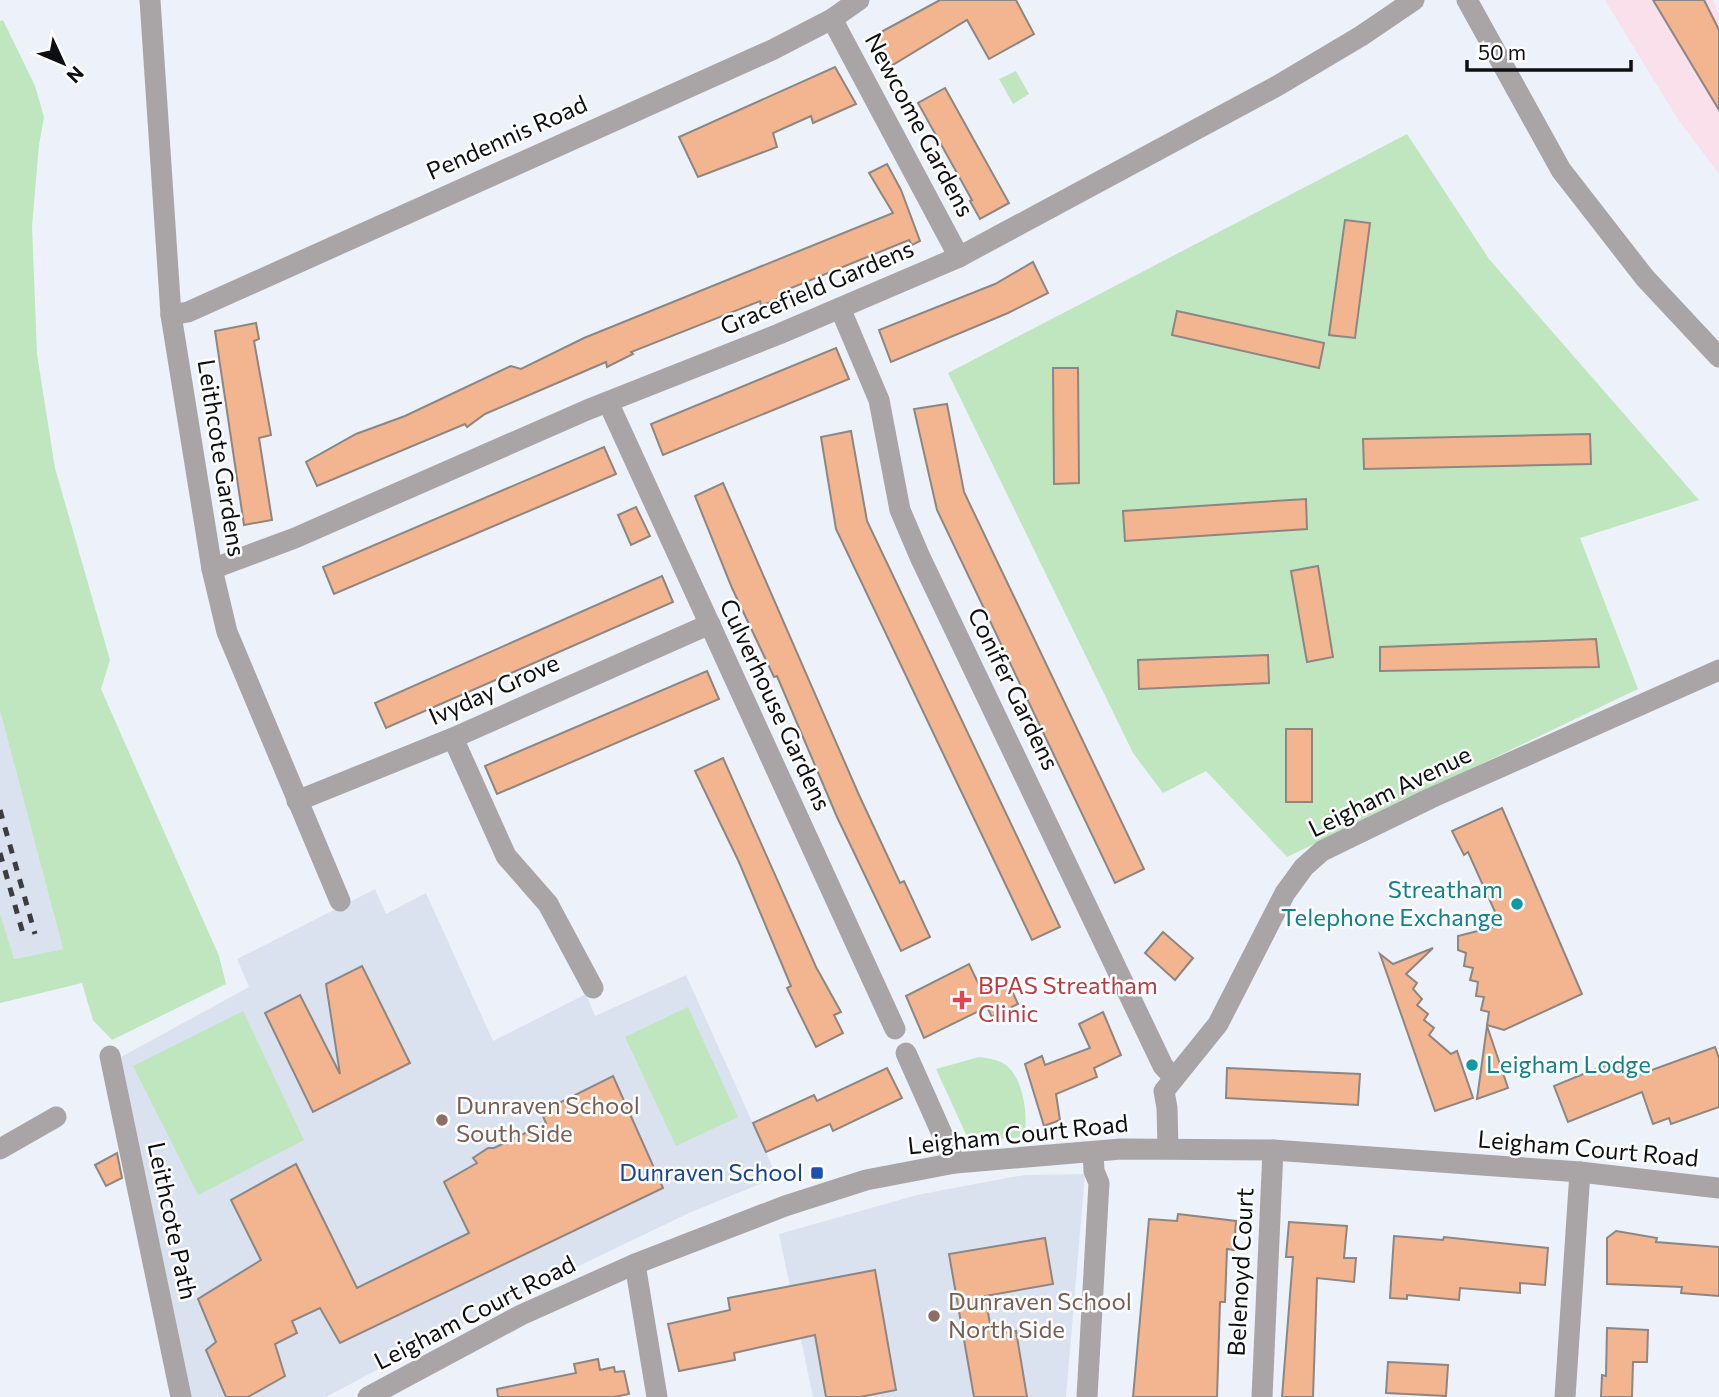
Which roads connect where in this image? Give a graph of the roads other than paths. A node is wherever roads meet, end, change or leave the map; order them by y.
1 (150, 0) edge
2 (859, 0) edge
3 (1414, 0) edge
4 (1467, 0) edge
5 (832, 19) junction
6 (959, 257) junction
7 (840, 308) junction
8 (172, 315) junction
9 (1719, 357) edge
10 (608, 402) junction
11 (212, 569) junction
12 (710, 624) junction
13 (1719, 670) edge
14 (453, 738) junction
15 (297, 801) junction
16 (340, 901) dead end
17 (593, 988) dead end
18 (895, 1029) dead end
19 (906, 1053) dead end
20 (110, 1056) dead end
21 (1169, 1085) junction
22 (56, 1117) dead end
23 (1168, 1148) junction
24 (0, 1149) edge
25 (1273, 1150) junction
26 (1093, 1152) junction
27 (955, 1163) junction
28 (1580, 1172) junction
29 (1719, 1188) edge
30 (635, 1264) junction
31 (404, 1377) junction
32 (181, 1397) edge
33 (368, 1397) edge
34 (411, 1397) edge
35 (657, 1397) edge
36 (1087, 1397) edge
37 (1262, 1397) edge
38 (1565, 1397) edge

1 - 8 street, Leithcote Gardens
2 - 5 street, Pendennis Road
3 - 6 street, Gracefield Gardens
4 - 9 street
5 - 6 street, Newcome Gardens
5 - 8 street, Pendennis Road
6 - 7 street, Gracefield Gardens
7 - 10 street, Gracefield Gardens
7 - 21 street, Conifer Gardens
8 - 11 street, Leithcote Gardens
10 - 11 street, Gracefield Gardens
10 - 12 street, Culverhouse Gardens
11 - 15 street, Leithcote Gardens
12 - 14 street, Ivyday Grove
12 - 18 street, Culverhouse Gardens
13 - 21 street, Leigham Avenue
14 - 15 street, Ivyday Grove
14 - 17 street
15 - 16 street, Leithcote Gardens
19 - 27 street
20 - 32 street, Leithcote Path
21 - 23 street
22 - 24 street
23 - 25 street, Leigham Court Road
23 - 26 street, Leigham Court Road
25 - 28 street, Leigham Court Road
25 - 37 street, Belenoyd Court
26 - 27 street, Leigham Court Road
26 - 36 street
27 - 30 street, Leigham Court Road
28 - 29 street, Leigham Court Road
28 - 38 street
30 - 31 street, Leigham Court Road
30 - 35 street
31 - 33 street, Leigham Court Road
31 - 34 street

